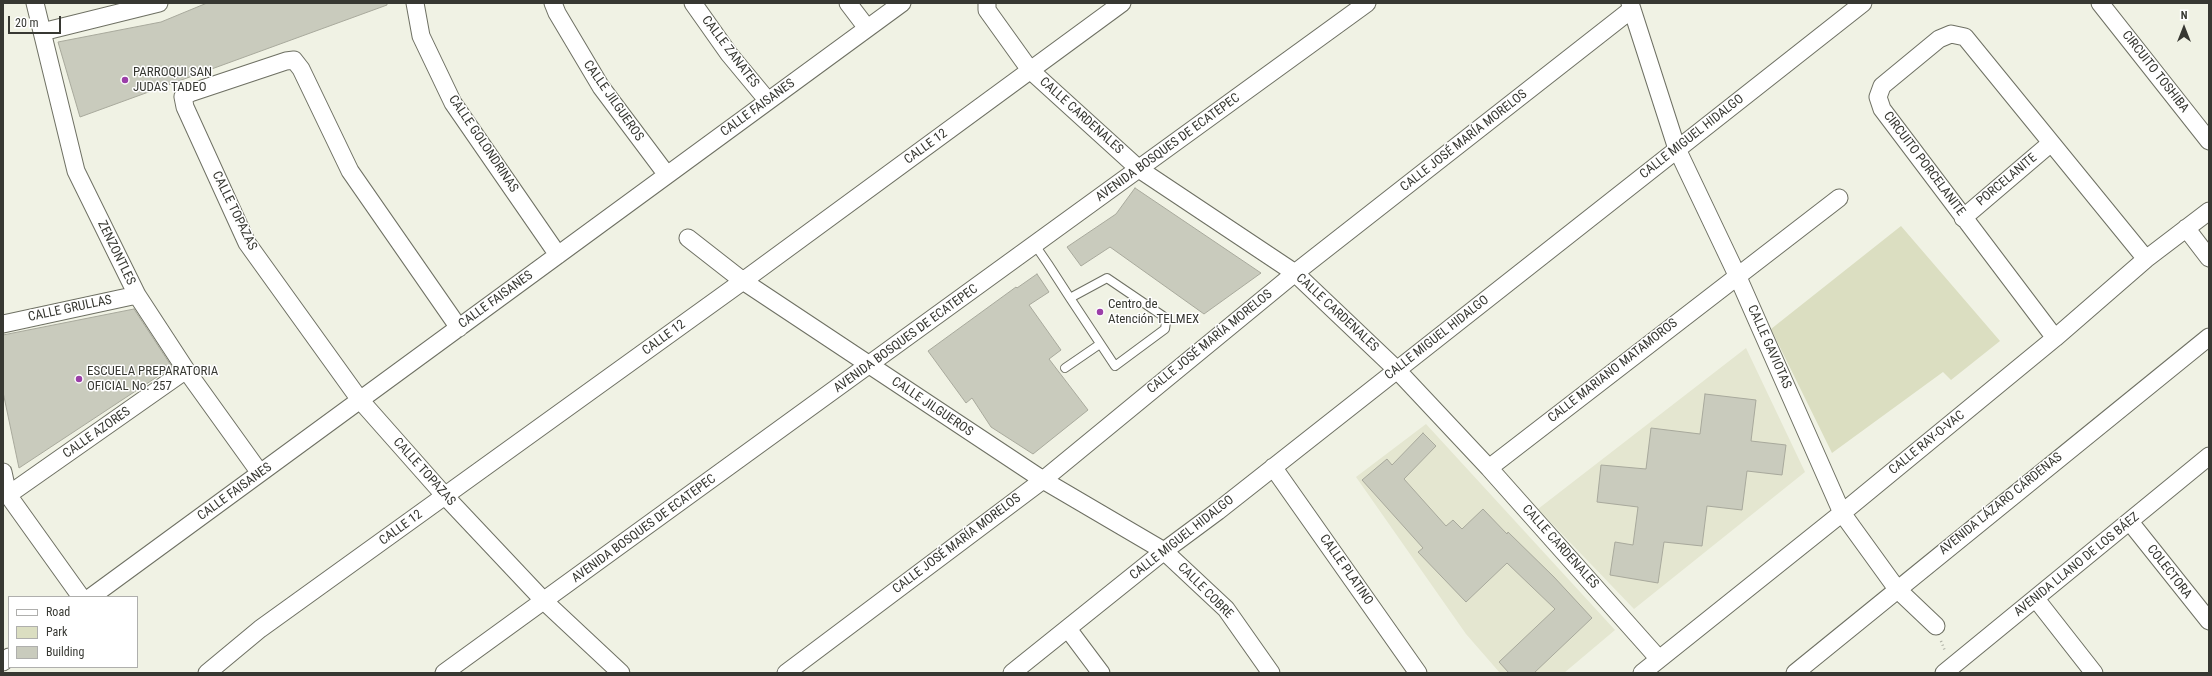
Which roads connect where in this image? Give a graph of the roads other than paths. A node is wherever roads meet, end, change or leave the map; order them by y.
1 (35, 3) edge
2 (159, 3) edge
3 (415, 3) edge
4 (553, 3) edge
5 (693, 3) edge
6 (848, 3) edge
7 (902, 3) edge
8 (1122, 3) edge
9 (1367, 3) edge
10 (1863, 3) edge
11 (2100, 3) edge
12 (987, 6) edge
13 (1631, 6) edge
14 (867, 28) junction
15 (42, 32) junction
16 (1030, 70) junction
17 (768, 101) junction
18 (2209, 141) edge
19 (2051, 143) junction
20 (1677, 148) junction
21 (1140, 168) junction
22 (667, 175) junction
23 (1839, 198) dead end
24 (2209, 211) edge
25 (1963, 218) junction
26 (2186, 228) junction
27 (688, 238) dead end
28 (1035, 245) junction
29 (558, 255) junction
30 (2209, 258) edge
31 (2146, 259) junction
32 (1295, 274) junction
33 (1738, 275) junction
34 (742, 281) junction
35 (137, 295) junction
36 (1070, 298) junction
37 (3, 324) edge
38 (459, 328) junction
39 (2209, 337) edge
40 (2055, 338) junction
41 (1100, 344) junction
42 (870, 365) junction
43 (1065, 368) dead end
44 (186, 370) junction
45 (1397, 370) junction
46 (360, 400) junction
47 (2209, 456) edge
48 (1273, 467) junction
49 (1489, 468) junction
50 (3, 472) edge
51 (260, 473) junction
52 (1042, 480) junction
53 (8, 495) junction
54 (445, 496) junction
55 (1842, 513) junction
56 (2130, 522) junction
57 (1164, 551) junction
58 (1896, 589) junction
59 (80, 596) edge
60 (92, 596) edge
61 (2036, 598) junction
62 (544, 601) junction
63 (2209, 621) edge
64 (1936, 626) road end
65 (1068, 628) junction
66 (1659, 659) junction
67 (1954, 670) edge
68 (207, 673) edge
69 (444, 673) edge
70 (621, 673) edge
71 (786, 673) edge
72 (1012, 673) edge
73 (1101, 673) edge
74 (1271, 673) edge
75 (1418, 673) edge
76 (1642, 673) edge
77 (1795, 673) edge
78 (2094, 673) edge

1 - 15 street, ZENZONTLES
2 - 15 street
3 - 29 street, CALLE GOLONDRINAS
4 - 22 street, CALLE JILGUEROS
5 - 17 street, CALLE ZANATES
6 - 14 street
7 - 14 street, CALLE FAISANES
8 - 16 street, CALLE 12
9 - 21 street, AVENIDA BOSQUES DE ECATEPEC
10 - 20 street, CALLE MIGUEL HIDALGO
11 - 18 street, CIRCUITO TOSHIBA
12 - 16 street, CALLE CARDENALES
13 - 20 street, CALLE GAVIOTAS
13 - 32 street, CALLE JOSÉ MARÍA MORELOS
14 - 17 street, CALLE FAISANES
15 - 35 street, ZENZONTLES
16 - 21 street, CALLE CARDENALES
16 - 34 street, CALLE 12
17 - 22 street, CALLE FAISANES
19 - 25 street, PORCELANITE
19 - 25 street, CIRCUITO PORCELANITE
19 - 31 street, CIRCUITO PORCELANITE
20 - 33 street, CALLE GAVIOTAS
20 - 45 street, CALLE MIGUEL HIDALGO
21 - 28 street, AVENIDA BOSQUES DE ECATEPEC
21 - 32 street, CALLE CARDENALES
22 - 29 street, CALLE FAISANES
23 - 33 street, CALLE MARIANO MATAMOROS
24 - 26 street, CALLE RAY-O-VAC
25 - 40 street, CIRCUITO PORCELANITE
26 - 30 street
26 - 31 street, CALLE RAY-O-VAC
27 - 34 street, CALLE JILGUEROS
28 - 36 lane
28 - 42 street, AVENIDA BOSQUES DE ECATEPEC
29 - 38 street, CALLE FAISANES
31 - 40 street, CALLE RAY-O-VAC
32 - 45 street, CALLE CARDENALES
32 - 52 street, CALLE JOSÉ MARÍA MORELOS
33 - 49 street, CALLE MARIANO MATAMOROS
33 - 55 street, CALLE GAVIOTAS
34 - 42 street, CALLE JILGUEROS
34 - 54 street, CALLE 12
35 - 37 street, CALLE GRULLAS
35 - 44 street, ZENZONTLES
36 - 41 lane
36 - 41 lane
38 - 46 street, CALLE FAISANES
38 - 46 street, CALLE TOPAZAS
39 - 58 street, AVENIDA LÁZARO CÁRDENAS
40 - 55 street, CALLE RAY-O-VAC
41 - 43 lane
42 - 52 street, CALLE JILGUEROS
42 - 62 street, AVENIDA BOSQUES DE ECATEPEC
44 - 51 street, ZENZONTLES
44 - 53 street, CALLE AZORES
45 - 48 street, CALLE MIGUEL HIDALGO
45 - 49 street, CALLE CARDENALES
46 - 51 street, CALLE FAISANES
46 - 54 street, CALLE TOPAZAS
47 - 56 street, AVENIDA LLANO DE LOS BÁEZ
48 - 57 street, CALLE MIGUEL HIDALGO
48 - 75 street, CALLE PLATINO
49 - 66 street, CALLE CARDENALES
50 - 53 street
51 - 60 street, CALLE FAISANES
52 - 57 street, CALLE JILGUEROS
52 - 71 street, CALLE JOSÉ MARÍA MORELOS
53 - 59 street
54 - 62 street, CALLE TOPAZAS
54 - 68 street, CALLE 12
55 - 58 street, CALLE GAVIOTAS
55 - 66 street, CALLE RAY-O-VAC
56 - 61 street, AVENIDA LLANO DE LOS BÁEZ
56 - 63 street, COLECTORA
57 - 65 street, CALLE MIGUEL HIDALGO
57 - 74 street, CALLE COBRE
58 - 64 street, CALLE GAVIOTAS
58 - 77 street, AVENIDA LÁZARO CÁRDENAS
61 - 67 street, AVENIDA LLANO DE LOS BÁEZ
61 - 78 street
62 - 69 street, AVENIDA BOSQUES DE ECATEPEC
62 - 70 street, CALLE TOPAZAS
65 - 72 street, CALLE MIGUEL HIDALGO
65 - 73 street
66 - 76 street, CALLE RAY-O-VAC

